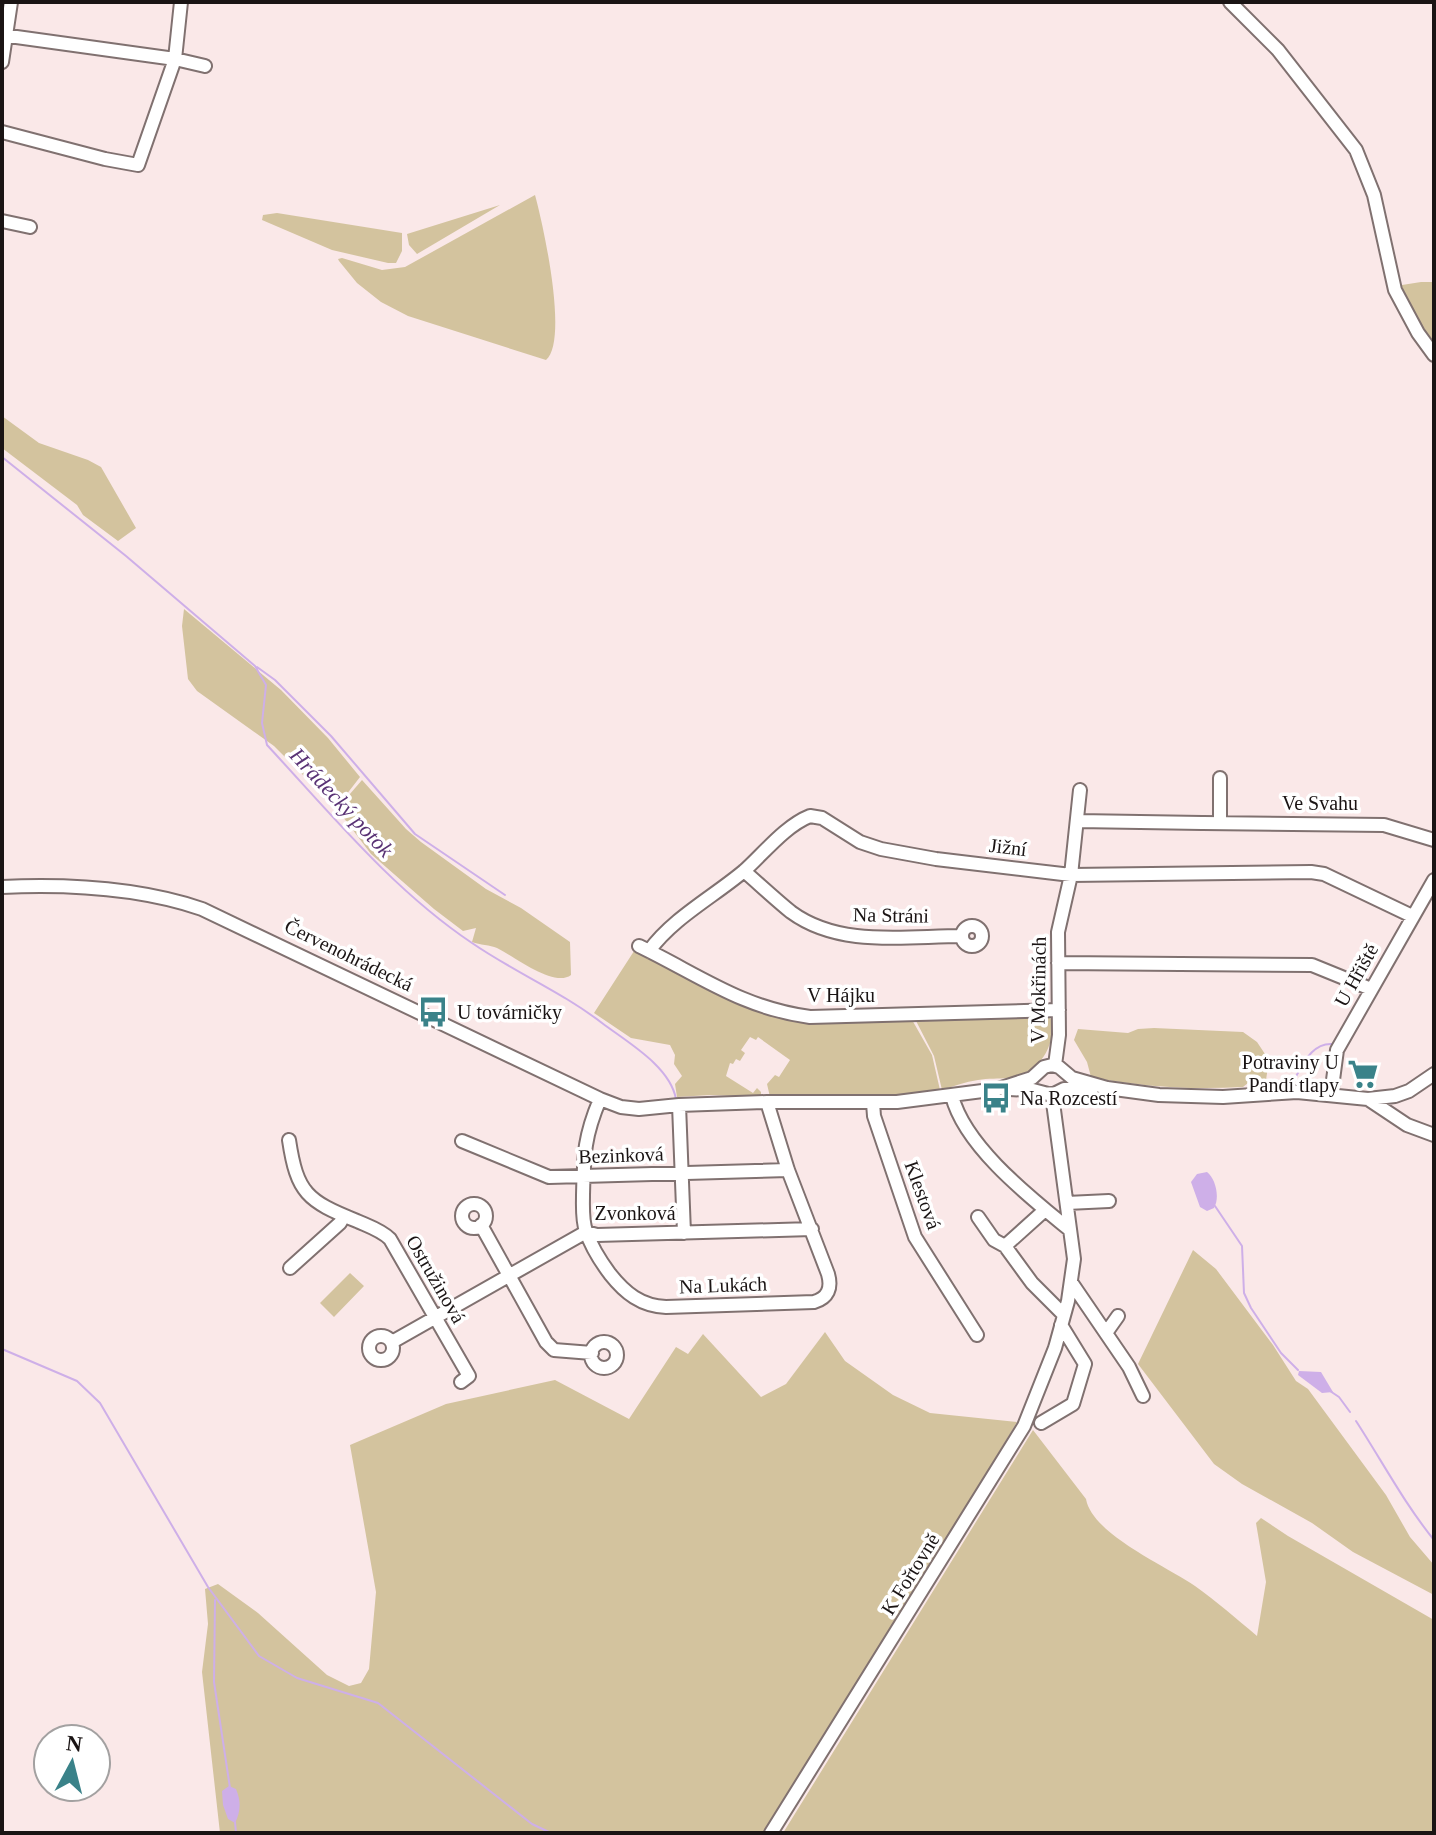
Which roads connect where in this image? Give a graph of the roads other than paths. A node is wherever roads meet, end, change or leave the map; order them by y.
1 (11, 2) edge
2 (181, 2) edge
3 (1230, 2) edge
4 (4, 35) edge
5 (175, 59) junction
6 (2, 62) edge
7 (205, 66) dead end
8 (2, 132) edge
9 (2, 221) edge
10 (30, 227) dead end
11 (1434, 355) edge
12 (1220, 778) dead end
13 (1080, 790) dead end
14 (1078, 821) junction
15 (1220, 823) junction
16 (1434, 840) edge
17 (744, 871) junction
18 (1071, 875) junction
19 (1434, 880) edge
20 (2, 887) edge
21 (1412, 916) junction
22 (962, 936) dead end
23 (644, 948) joint
24 (1058, 963) junction
25 (1371, 989) junction
26 (1059, 1010) junction
27 (1055, 1065) junction
28 (1038, 1074) junction
29 (1066, 1074) junction
30 (1434, 1074) edge
31 (1107, 1088) junction
32 (998, 1089) junction
33 (1052, 1092) junction
34 (1331, 1095) junction
35 (952, 1096) junction
36 (600, 1099) junction
37 (1368, 1099) junction
38 (767, 1102) junction
39 (873, 1103) junction
40 (679, 1105) junction
41 (1434, 1135) edge
42 (289, 1140) dead end
43 (462, 1141) dead end
44 (788, 1170) junction
45 (683, 1174) junction
46 (584, 1176) junction
47 (1109, 1201) dead end
48 (1067, 1203) junction
49 (1045, 1210) junction
50 (344, 1216) junction
51 (978, 1217) dead end
52 (481, 1225) dead end
53 (812, 1229) junction
54 (1070, 1230) junction
55 (586, 1232) junction
56 (684, 1233) junction
57 (1005, 1246) junction
58 (290, 1268) dead end
59 (508, 1276) junction
60 (1071, 1282) junction
61 (1118, 1316) dead end
62 (435, 1317) junction
63 (1063, 1320) junction
64 (1106, 1333) junction
65 (977, 1335) dead end
66 (392, 1342) dead end
67 (592, 1353) dead end
68 (461, 1382) dead end
69 (1143, 1396) dead end
70 (1041, 1423) dead end
71 (771, 1833) edge

1 - 4 street
2 - 5 street
3 - 11 street
4 - 5 street
4 - 6 street
5 - 7 street
5 - 8 street
9 - 10 street
12 - 15 street
13 - 14 street, V Mokřinách
14 - 15 street, Ve Svahu
14 - 18 street, V Mokřinách
15 - 16 street, Ve Svahu
17 - 18 street, Jižní
17 - 22 street, Na Stráni
17 - 23 street, Jižní
18 - 21 street, Jižní
18 - 24 street, V Mokřinách
19 - 21 street, U Hřiště
20 - 36 street, Červenohrádecká
21 - 25 street, U Hřiště
23 - 26 street, V Hájku
24 - 25 street
24 - 26 street, V Mokřinách
25 - 34 street, U Hřiště
26 - 27 street, V Mokřinách
27 - 28 street
27 - 29 street
28 - 32 street, Červenohrádecká
28 - 33 street
29 - 31 street, Červenohrádecká
29 - 33 street
30 - 37 street, Červenohrádecká
31 - 33 street, Červenohrádecká
31 - 34 street, Červenohrádecká
32 - 33 street, Červenohrádecká
32 - 35 street, Červenohrádecká
33 - 48 street, K Fořtovně
34 - 37 street, Červenohrádecká
35 - 39 street, Červenohrádecká
35 - 49 street
36 - 40 street, Červenohrádecká
36 - 46 street, Na Lukách
37 - 41 street
38 - 39 street, Červenohrádecká
38 - 40 street, Červenohrádecká
38 - 44 street, Na Lukách
39 - 65 street, Klestová
40 - 45 street
42 - 50 street, Ostružinová
43 - 46 street, Bezinková
44 - 45 street, Bezinková
44 - 53 street, Na Lukách
45 - 46 street, Bezinková
45 - 56 street
46 - 55 street, Na Lukách
47 - 48 street
48 - 54 street, K Fořtovně
49 - 54 street
49 - 57 street
50 - 58 street
50 - 62 street, Ostružinová
51 - 57 street
52 - 59 street
53 - 55 street, Na Lukách
53 - 56 street, Zvonková
54 - 60 street, K Fořtovně
55 - 56 street, Zvonková
55 - 59 street, Zvonková
57 - 63 street
59 - 62 street, Zvonková
59 - 67 street
60 - 63 street, K Fořtovně
60 - 64 street
61 - 64 street
62 - 66 street, Zvonková
62 - 68 street, Ostružinová
63 - 70 street
63 - 71 street, K Fořtovně
64 - 69 street

